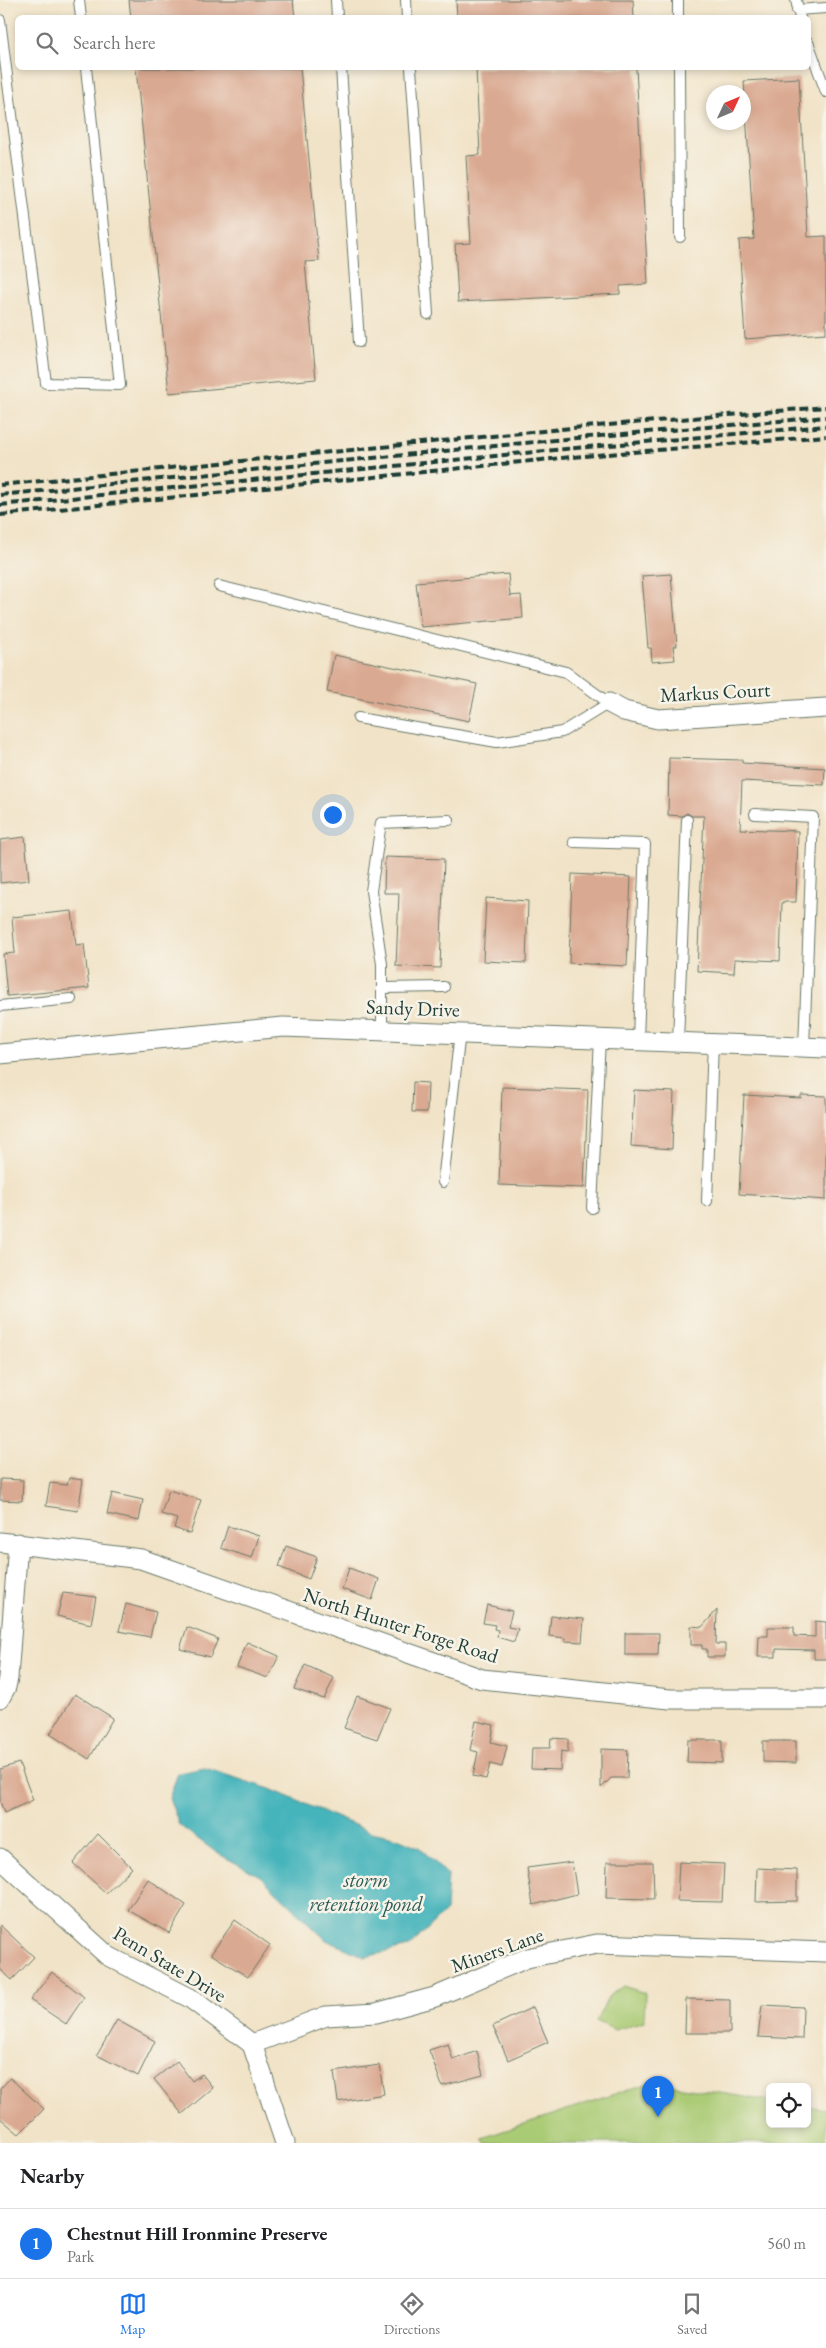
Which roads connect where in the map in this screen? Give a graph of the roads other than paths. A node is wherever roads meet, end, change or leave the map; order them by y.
1 (79, 0) edge
2 (336, 0) edge
3 (406, 0) edge
4 (678, 0) edge
5 (826, 8) edge
6 (798, 9) edge
7 (81, 15) edge
8 (337, 15) edge
9 (407, 15) edge
10 (678, 15) edge
11 (0, 20) edge
12 (811, 50) edge
13 (86, 70) edge
14 (341, 70) edge
15 (411, 70) edge
16 (679, 70) edge
17 (826, 92) edge
18 (680, 237) dead end
19 (428, 314) dead end
20 (359, 342) dead end
21 (219, 586) dead end
22 (609, 703) junction
23 (826, 708) edge
24 (358, 718) dead end
25 (755, 814) dead end
26 (449, 820) dead end
27 (687, 820) dead end
28 (574, 842) dead end
29 (444, 987) dead end
30 (383, 988) junction
31 (71, 999) dead end
32 (0, 1006) edge
33 (382, 1029) junction
34 (460, 1032) junction
35 (600, 1038) junction
36 (638, 1040) junction
37 (678, 1041) junction
38 (713, 1043) junction
39 (804, 1047) junction
40 (826, 1048) edge
41 (0, 1054) edge
42 (443, 1182) dead end
43 (707, 1201) dead end
44 (592, 1208) dead end
45 (9, 1543) edge
46 (0, 1698) edge
47 (826, 1699) edge
48 (0, 1858) edge
49 (826, 1952) edge
50 (252, 2044) junction
51 (285, 2143) edge

1 - 7 lane
2 - 8 lane
3 - 9 lane
4 - 10 lane
5 - 6 lane
11 - 13 lane
12 - 17 lane
14 - 20 lane
15 - 19 lane
16 - 18 lane
21 - 22 lane
22 - 23 street, Markus Court
22 - 24 lane
25 - 39 lane
26 - 30 lane
27 - 37 lane
28 - 36 lane
29 - 30 lane
30 - 33 lane
31 - 32 lane
33 - 34 street, Sandy Drive
33 - 41 street, Sandy Drive
34 - 35 street, Sandy Drive
34 - 42 lane
35 - 36 street, Sandy Drive
35 - 44 lane
36 - 37 street, Sandy Drive
37 - 38 street, Sandy Drive
38 - 39 street, Sandy Drive
38 - 43 lane
39 - 40 street, Sandy Drive
45 - 46 street
45 - 47 street, North Hunter Forge Road
48 - 50 street, Penn State Drive
49 - 50 street, Miners Lane
50 - 51 street

